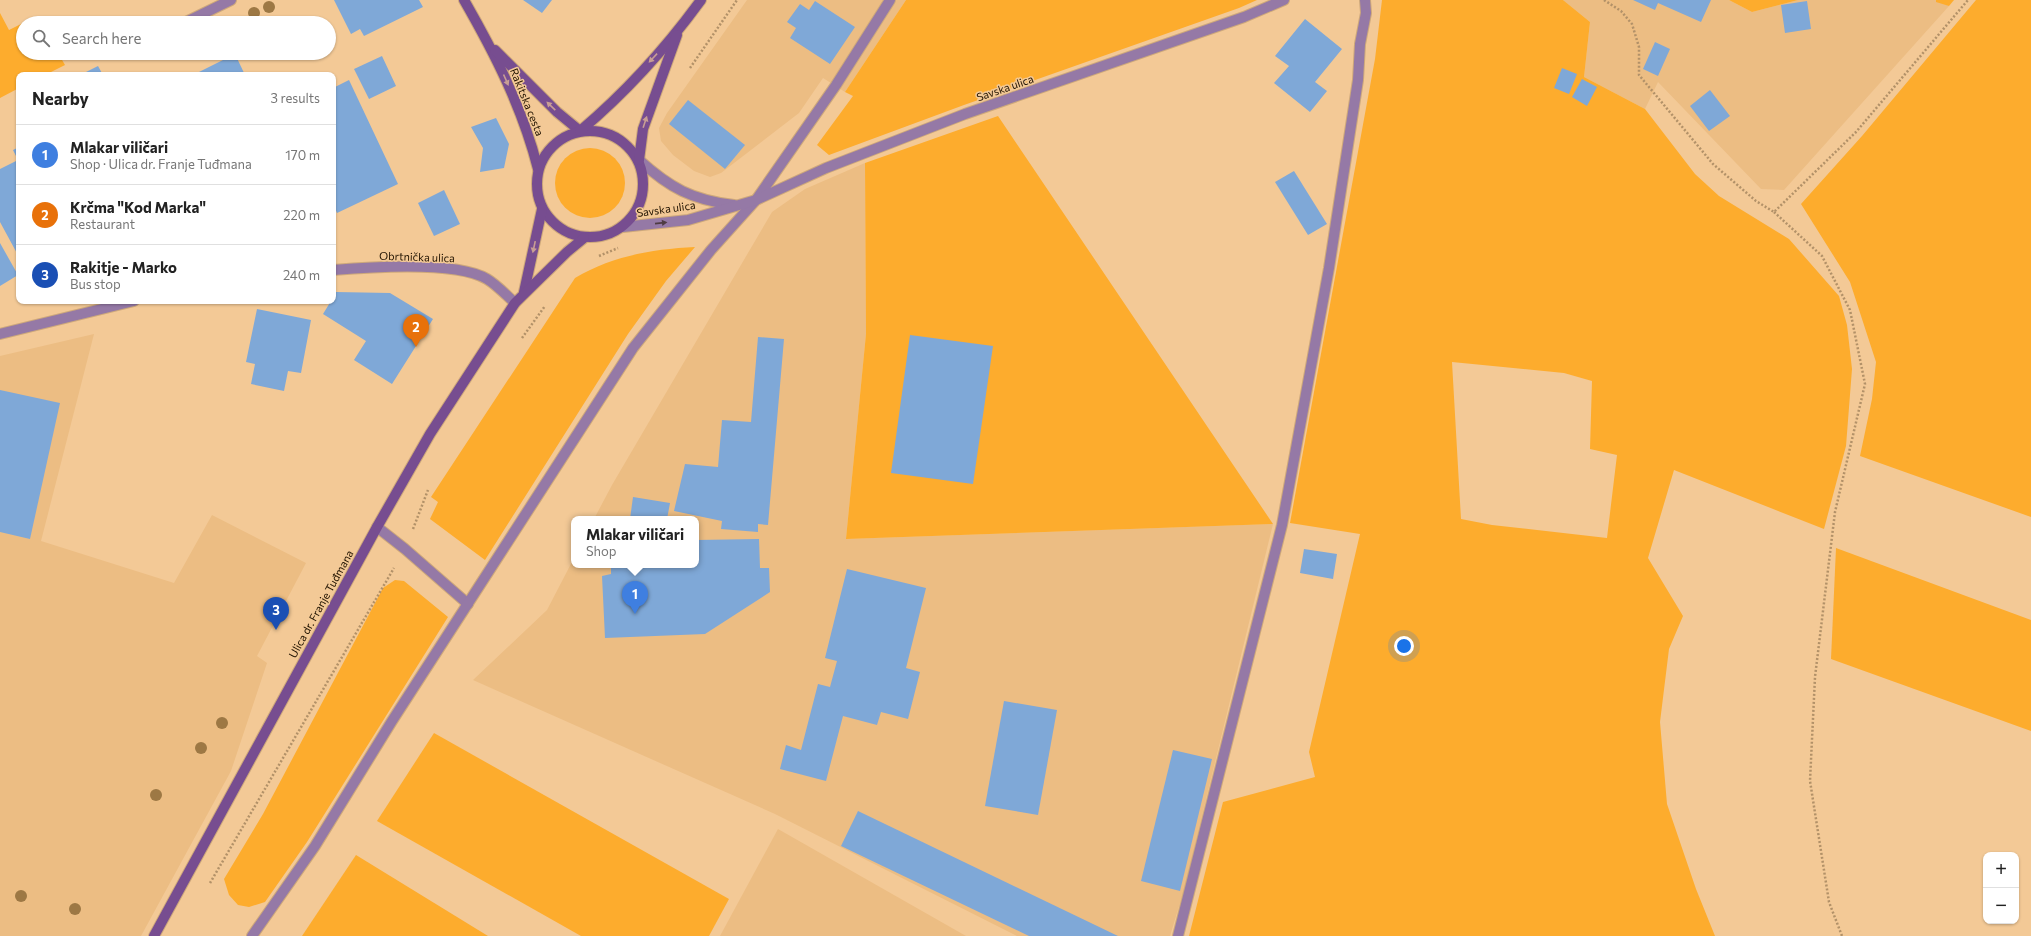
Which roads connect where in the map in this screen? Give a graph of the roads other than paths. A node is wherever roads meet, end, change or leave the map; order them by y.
1 (231, 0) edge
2 (464, 0) edge
3 (701, 0) edge
4 (890, 0) edge
5 (1284, 0) edge
6 (1365, 0) edge
7 (198, 16) edge
8 (680, 30) junction
9 (490, 45) junction
10 (580, 131) junction
11 (639, 160) junction
12 (538, 169) junction
13 (756, 200) junction
14 (736, 205) junction
15 (542, 209) junction
16 (622, 227) junction
17 (584, 238) junction
18 (336, 270) edge
19 (524, 292) junction
20 (515, 303) junction
21 (122, 304) edge
22 (0, 334) edge
23 (377, 527) junction
24 (468, 604) junction
25 (154, 936) edge
26 (252, 936) edge
27 (1178, 936) edge

1 - 7 street
2 - 9 main road, Rakitska cesta
3 - 8 main road
4 - 13 street
5 - 13 street, Savska ulica
6 - 27 street
8 -> 10 main road
11 -> 8 main road
10 -> 9 main road, Rakitska cesta
9 -> 12 main road, Rakitska cesta
10 - 11 main road
10 - 12 main road
11 - 14 street, Savska ulica
11 - 16 main road
12 - 15 main road
13 - 14 street, Savska ulica
13 - 24 street
16 -> 14 street, Savska ulica
15 - 17 main road
15 -> 19 main road, Ulica dr. Franje Tuđmana
16 - 17 main road
17 - 19 main road, Ulica dr. Franje Tuđmana
18 - 20 street, Obrtnička ulica
19 - 20 main road, Ulica dr. Franje Tuđmana
20 - 23 main road, Ulica dr. Franje Tuđmana
21 - 22 street
23 - 24 street
23 - 25 main road, Ulica dr. Franje Tuđmana
24 - 26 street

